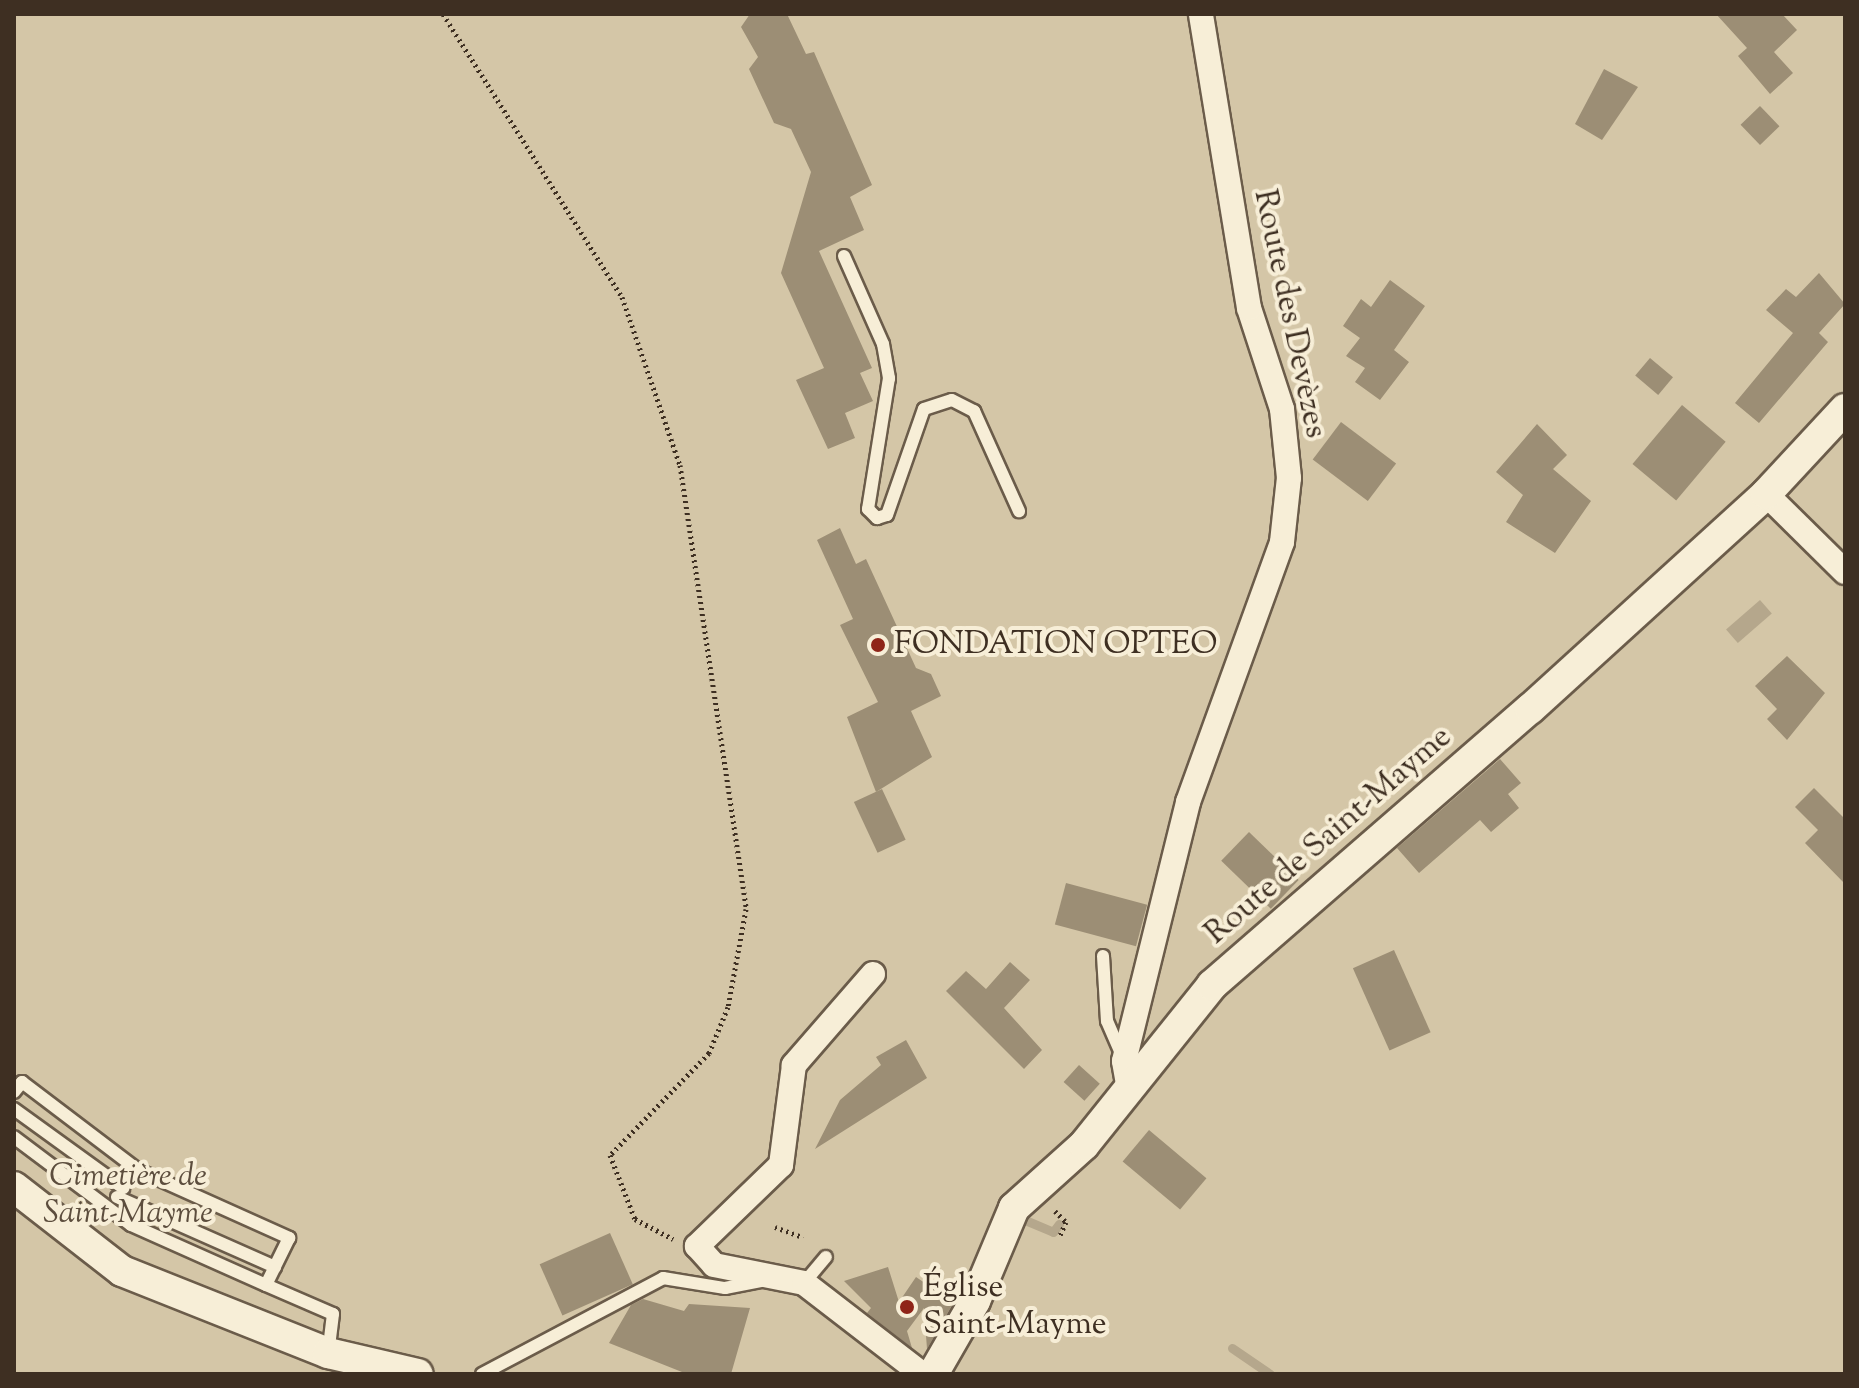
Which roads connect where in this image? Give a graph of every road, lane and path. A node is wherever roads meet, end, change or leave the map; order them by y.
1 (443, 14) edge
2 (1201, 14) edge
3 (844, 256) dead end
4 (1845, 409) edge
5 (1766, 494) junction
6 (1019, 511) dead end
7 (1845, 572) edge
8 (1103, 956) dead end
9 (873, 974) dead end
10 (1126, 1072) junction
11 (14, 1092) edge
12 (14, 1109) edge
13 (14, 1137) edge
14 (138, 1170) junction
15 (14, 1187) edge
16 (120, 1192) junction
17 (108, 1208) junction
18 (1052, 1208) dead end
19 (775, 1227) dead end
20 (803, 1237) dead end
21 (1059, 1238) dead end
22 (697, 1246) junction
23 (826, 1257) dead end
24 (275, 1267) junction
25 (767, 1280) junction
26 (804, 1283) junction
27 (266, 1285) junction
28 (328, 1353) junction
29 (418, 1374) edge
30 (482, 1374) edge
31 (922, 1374) edge
32 (933, 1374) edge

1 - 22 path
2 - 10 street, Route des Devèzes
3 - 6 lane
4 - 5 street, Route de Saint-Mayme
5 - 7 street
5 - 10 street, Route de Saint-Mayme
8 - 10 lane
9 - 22 street
10 - 32 street, Route de Saint-Mayme
11 - 14 lane
12 - 16 lane
13 - 17 lane
14 - 16 lane
14 - 24 lane
15 - 28 street
16 - 17 lane
16 - 24 lane
17 - 27 lane
18 - 21 path
19 - 20 path
22 - 25 street
23 - 26 lane
24 - 27 lane
25 - 26 street
25 - 30 lane
26 - 31 street
27 - 28 lane
28 - 29 street

